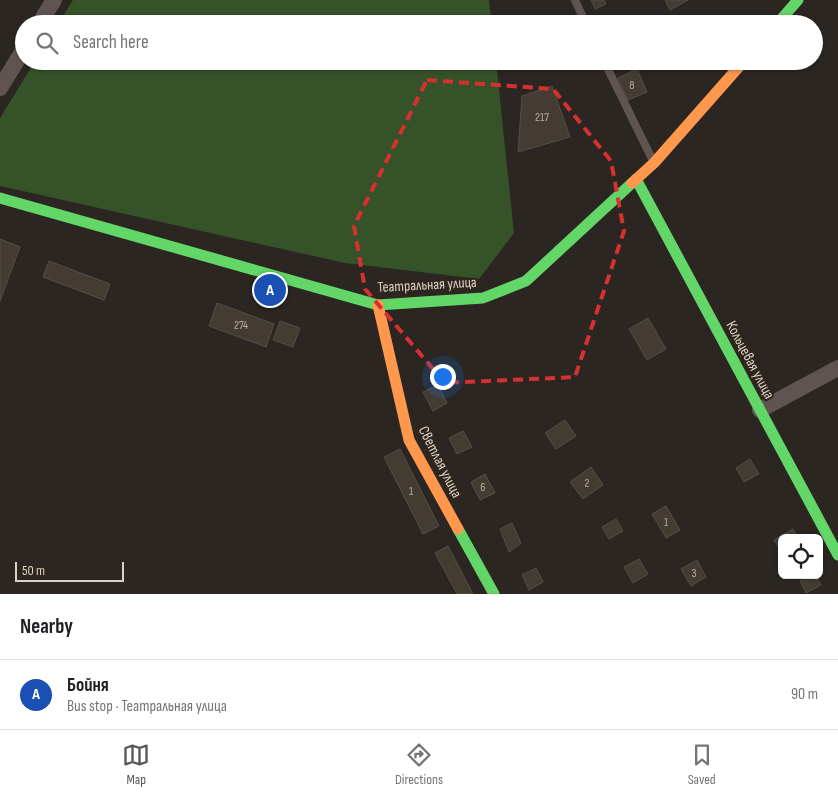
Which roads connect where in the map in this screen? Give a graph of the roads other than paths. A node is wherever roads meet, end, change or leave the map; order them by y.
1 (54, 0) edge
2 (575, 0) edge
3 (798, 0) edge
4 (45, 15) edge
5 (582, 15) edge
6 (785, 15) edge
7 (15, 64) edge
8 (608, 70) edge
9 (736, 70) edge
10 (0, 88) edge
11 (654, 163) junction
12 (636, 179) junction
13 (0, 198) edge
14 (378, 304) junction
15 (838, 368) edge
16 (760, 410) junction
17 (838, 555) edge
18 (494, 594) edge

1 - 4 street
2 - 5 lane
3 - 6 main road
7 - 10 street
8 - 11 lane
9 - 11 main road, Театральная улица
11 - 12 main road, Театральная улица
12 - 14 main road, Театральная улица
12 - 16 main road, Кольцевая улица
13 - 14 main road, Театральная улица
14 - 18 main road, Светлая улица
15 - 16 street
16 - 17 main road, Кольцевая улица

